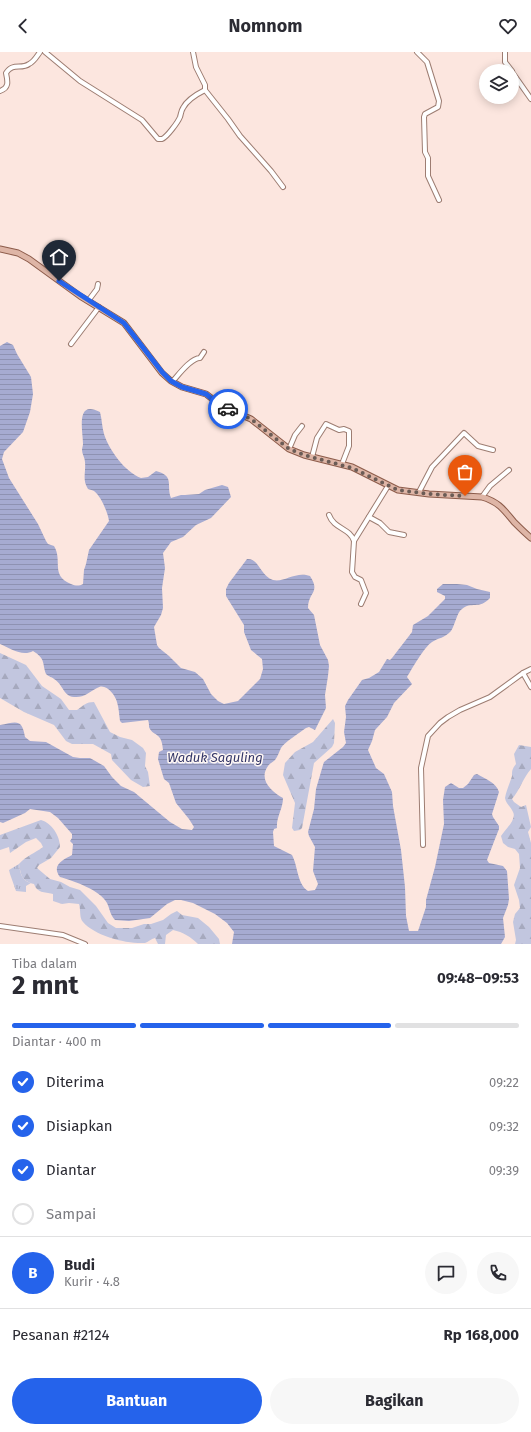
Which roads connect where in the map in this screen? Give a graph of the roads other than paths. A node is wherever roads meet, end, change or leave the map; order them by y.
1 (40, 52) edge
2 (44, 52) edge
3 (194, 52) edge
4 (417, 52) edge
5 (505, 52) edge
6 (507, 64) edge
7 (519, 81) edge
8 (205, 90) junction
9 (0, 91) edge
10 (531, 99) edge
11 (283, 187) dead end
12 (439, 200) dead end
13 (0, 249) edge
14 (98, 284) dead end
15 (88, 301) junction
16 (99, 307) junction
17 (70, 344) dead end
18 (204, 352) dead end
19 (173, 382) junction
20 (302, 426) dead end
21 (289, 449) junction
22 (493, 450) dead end
23 (312, 457) junction
24 (342, 464) junction
25 (509, 470) dead end
26 (388, 486) junction
27 (419, 492) junction
28 (482, 497) junction
29 (329, 516) dead end
30 (369, 517) junction
31 (404, 535) dead end
32 (531, 538) edge
33 (354, 541) junction
34 (361, 604) dead end
35 (531, 669) edge
36 (523, 673) junction
37 (531, 688) edge
38 (423, 845) dead end
39 (0, 926) edge
40 (85, 944) edge

1 - 9 street
2 - 8 street
3 - 8 street
4 - 12 street
5 - 6 street
7 - 10 street
8 - 11 street
13 - 15 main road
14 - 15 street
15 - 16 main road
16 - 17 street
16 - 19 main road
18 - 19 street
19 - 21 main road
20 - 21 street
21 - 23 main road
22 - 27 street
23 - 24 main road
23 - 24 street
24 - 26 main road
25 - 28 street
26 - 27 main road
26 - 30 street
27 - 28 main road
28 - 32 main road
29 - 33 street
30 - 31 street
30 - 33 street
33 - 34 street
35 - 36 street
36 - 37 street
36 - 38 street
39 - 40 street

